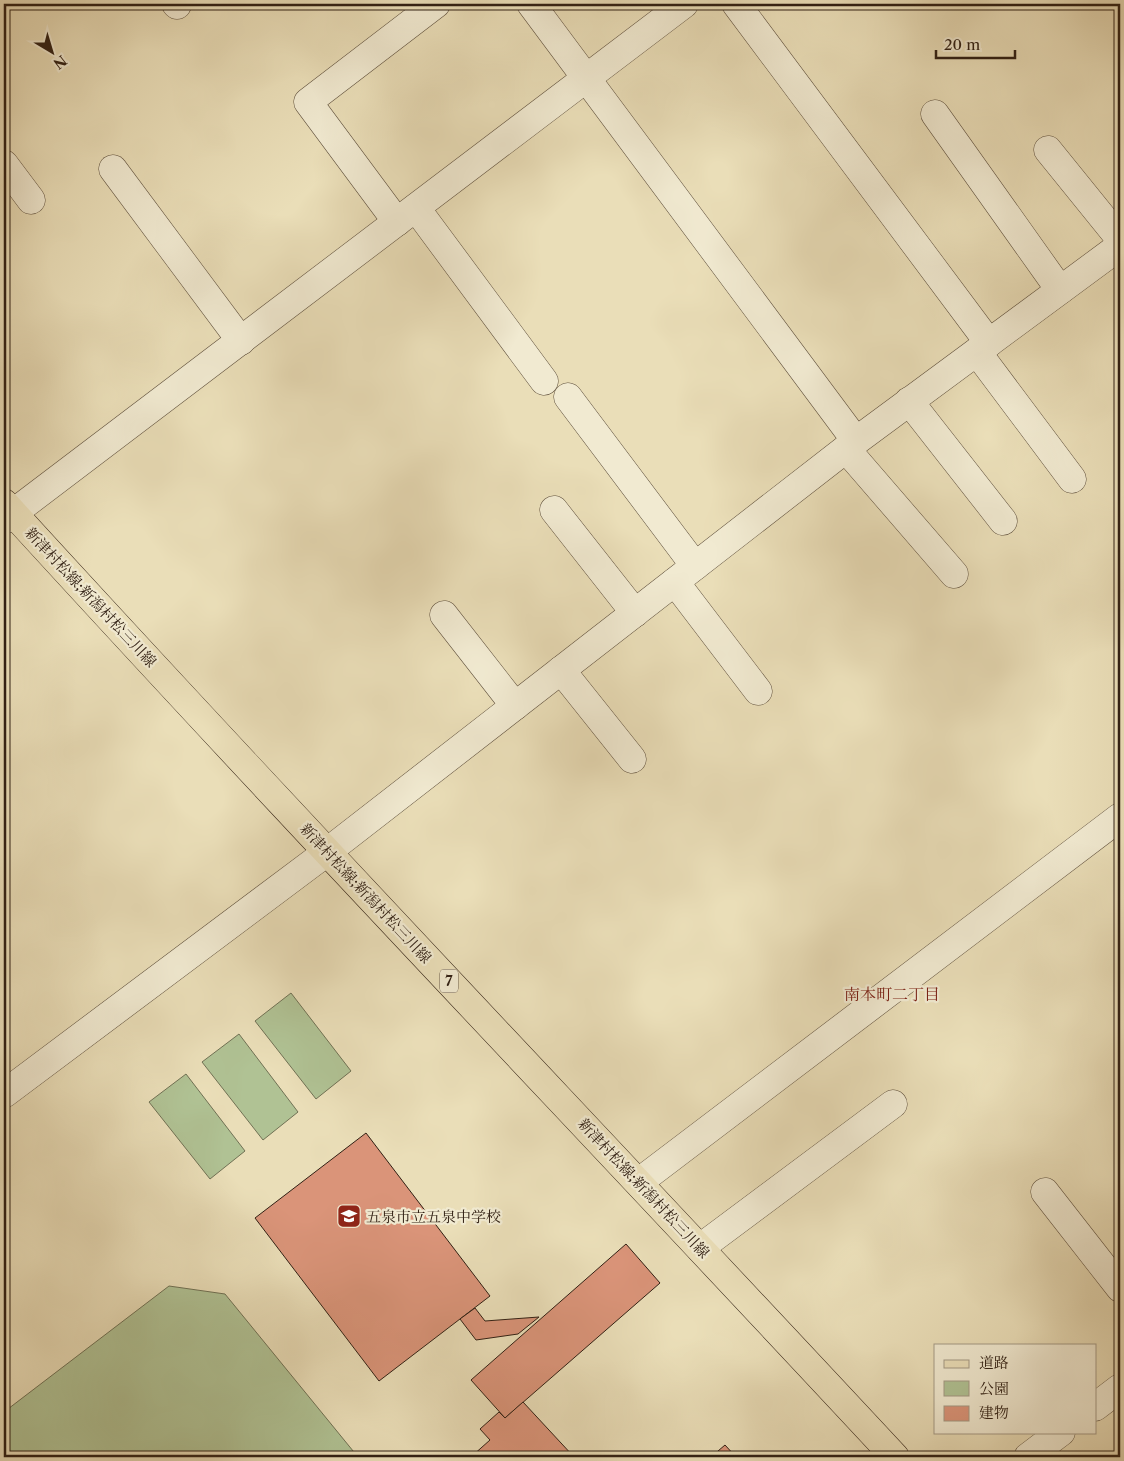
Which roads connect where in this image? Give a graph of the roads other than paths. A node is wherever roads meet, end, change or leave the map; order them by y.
1 (436, 4) edge
2 (531, 4) edge
3 (684, 4) edge
4 (736, 4) edge
5 (586, 79) junction
6 (935, 114) dead end
7 (1048, 150) dead end
8 (4, 164) edge
9 (113, 169) dead end
10 (31, 200) dead end
11 (406, 215) junction
12 (1120, 239) edge
13 (1120, 246) edge
14 (1060, 290) junction
15 (241, 341) junction
16 (983, 347) junction
17 (544, 381) dead end
18 (568, 396) dead end
19 (910, 401) junction
20 (851, 445) junction
21 (1072, 479) dead end
22 (554, 510) dead end
23 (7, 512) edge
24 (1003, 521) dead end
25 (685, 574) junction
26 (954, 574) dead end
27 (635, 613) junction
28 (444, 615) dead end
29 (561, 670) junction
30 (758, 691) dead end
31 (515, 706) junction
32 (632, 760) dead end
33 (1120, 817) edge
34 (327, 852) junction
35 (4, 1094) edge
36 (893, 1104) dead end
37 (639, 1182) junction
38 (1045, 1192) dead end
39 (700, 1248) junction
40 (1120, 1288) edge
41 (1120, 1388) edge
42 (1096, 1406) edge
43 (1058, 1434) edge
44 (895, 1457) edge
45 (1028, 1457) edge

1 - 11 street
2 - 5 street
3 - 5 street
4 - 16 street
5 - 11 street
5 - 20 street
6 - 14 street
7 - 12 street
8 - 10 street
9 - 15 street
11 - 15 street
11 - 17 street
13 - 14 street
14 - 16 street
15 - 23 street
16 - 19 street
16 - 21 street
18 - 25 street
19 - 20 street
19 - 24 street
20 - 25 street
20 - 26 street
22 - 27 street
23 - 34 main road, 新津村松線;新潟村松三川線 / 7
25 - 27 street
25 - 30 street
27 - 29 street
28 - 31 street
29 - 31 street
29 - 32 street
31 - 34 street
33 - 37 street
34 - 35 street
34 - 37 main road, 新津村松線;新潟村松三川線 / 7
36 - 39 street
37 - 39 main road, 新津村松線;新潟村松三川線 / 7
38 - 40 street
39 - 44 main road, 新津村松線;新潟村松三川線 / 7
41 - 42 street
43 - 45 street

